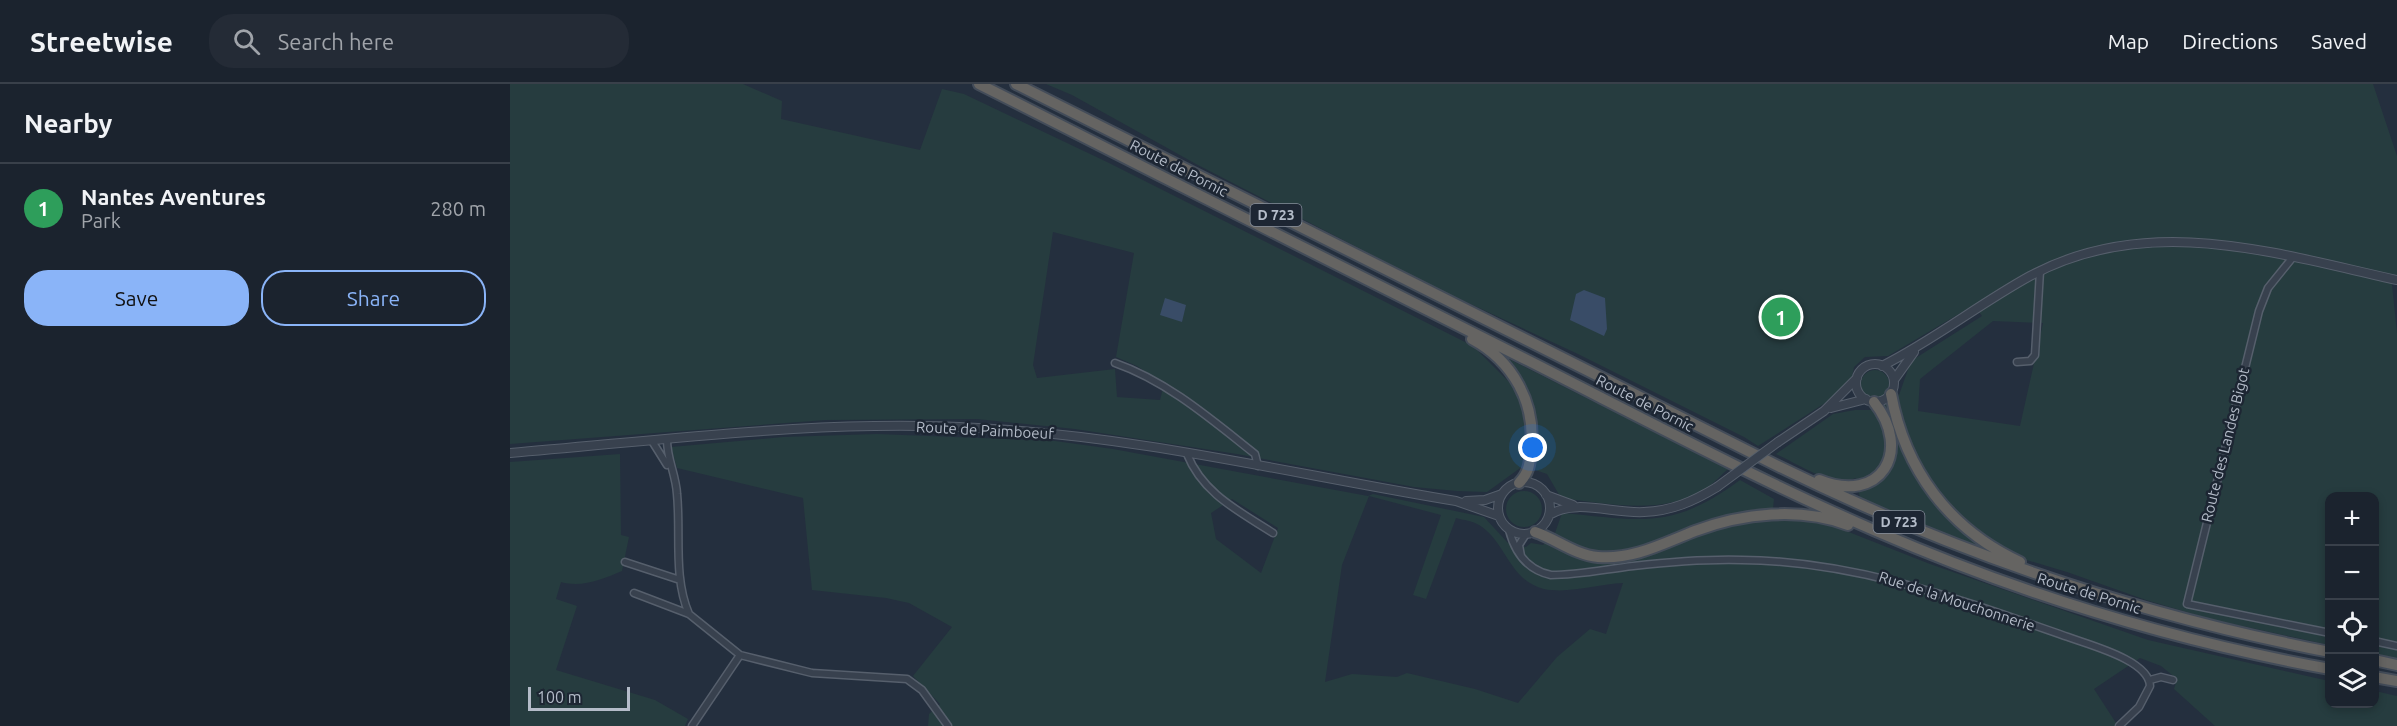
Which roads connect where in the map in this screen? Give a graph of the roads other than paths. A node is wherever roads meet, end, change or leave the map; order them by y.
1 (979, 84) edge
2 (1016, 84) edge
3 (2293, 257) junction
4 (2040, 271) junction
5 (2397, 280) edge
6 (1449, 321) junction
7 (1915, 350) junction
8 (2017, 362) dead end
9 (1115, 363) dead end
10 (1882, 366) junction
11 (1857, 378) junction
12 (1894, 380) junction
13 (1891, 394) junction
14 (1870, 400) junction
15 (1824, 411) junction
16 (667, 440) junction
17 (652, 441) junction
18 (510, 453) edge
19 (1187, 454) junction
20 (1767, 461) junction
21 (1257, 466) junction
22 (672, 473) junction
23 (1519, 483) junction
24 (1502, 494) junction
25 (1546, 495) junction
26 (1456, 501) junction
27 (1583, 508) junction
28 (1549, 515) junction
29 (1499, 516) junction
30 (1509, 530) junction
31 (1879, 532) junction
32 (1273, 533) dead end
33 (1530, 533) junction
34 (1522, 556) junction
35 (625, 562) dead end
36 (2034, 574) junction
37 (680, 580) junction
38 (634, 593) dead end
39 (688, 614) junction
40 (2325, 632) edge
41 (2379, 642) edge
42 (2397, 646) edge
43 (2325, 651) edge
44 (740, 655) junction
45 (2379, 661) edge
46 (2397, 665) edge
47 (2325, 668) edge
48 (2379, 678) edge
49 (2150, 680) junction
50 (2173, 680) dead end
51 (2397, 681) edge
52 (692, 726) edge
53 (948, 726) edge
54 (2119, 726) edge

1 - 6 highway, Route de Pornic / D 723
2 - 20 highway, Route de Pornic / D 723
3 - 4 street
3 - 5 street
3 - 40 street, Route des Landes Bigot
4 - 7 street
4 - 8 street
6 - 23 highway
6 - 31 highway, Route de Pornic / D 723
7 - 10 street
7 - 12 street
9 - 21 street
10 - 11 street
10 - 12 street
11 - 14 street
11 - 15 street
12 - 13 street
13 - 14 street
13 - 36 highway
14 - 15 street
14 - 20 highway
15 - 27 street, bridge
16 - 17 street, Route de Paimboeuf
16 - 19 street, Route de Paimboeuf
16 - 22 street
17 - 18 street, Route de Paimboeuf
17 - 22 street
19 - 21 street, Route de Paimboeuf
19 - 32 street
20 - 36 highway, Route de Pornic / D 723
21 - 26 street, Route de Paimboeuf
22 - 37 street
23 - 24 street
23 - 25 street
24 - 26 street, Route de Paimboeuf
24 - 29 street
25 - 27 street
25 - 28 street
26 - 29 street, Route de Paimboeuf
27 - 28 street
28 - 33 street
29 - 30 street
30 - 33 street
30 - 34 street, Rue de la Mouchonnerie
31 - 33 highway
31 - 47 highway, Route de Pornic / D 723
33 - 34 street
34 - 49 street, Rue de la Mouchonnerie
35 - 37 street
36 - 43 highway, Route de Pornic / D 723
37 - 39 street
38 - 39 street
39 - 44 street
41 - 42 street
44 - 52 street
44 - 53 street
45 - 46 highway
48 - 51 highway
49 - 50 street
49 - 54 street

